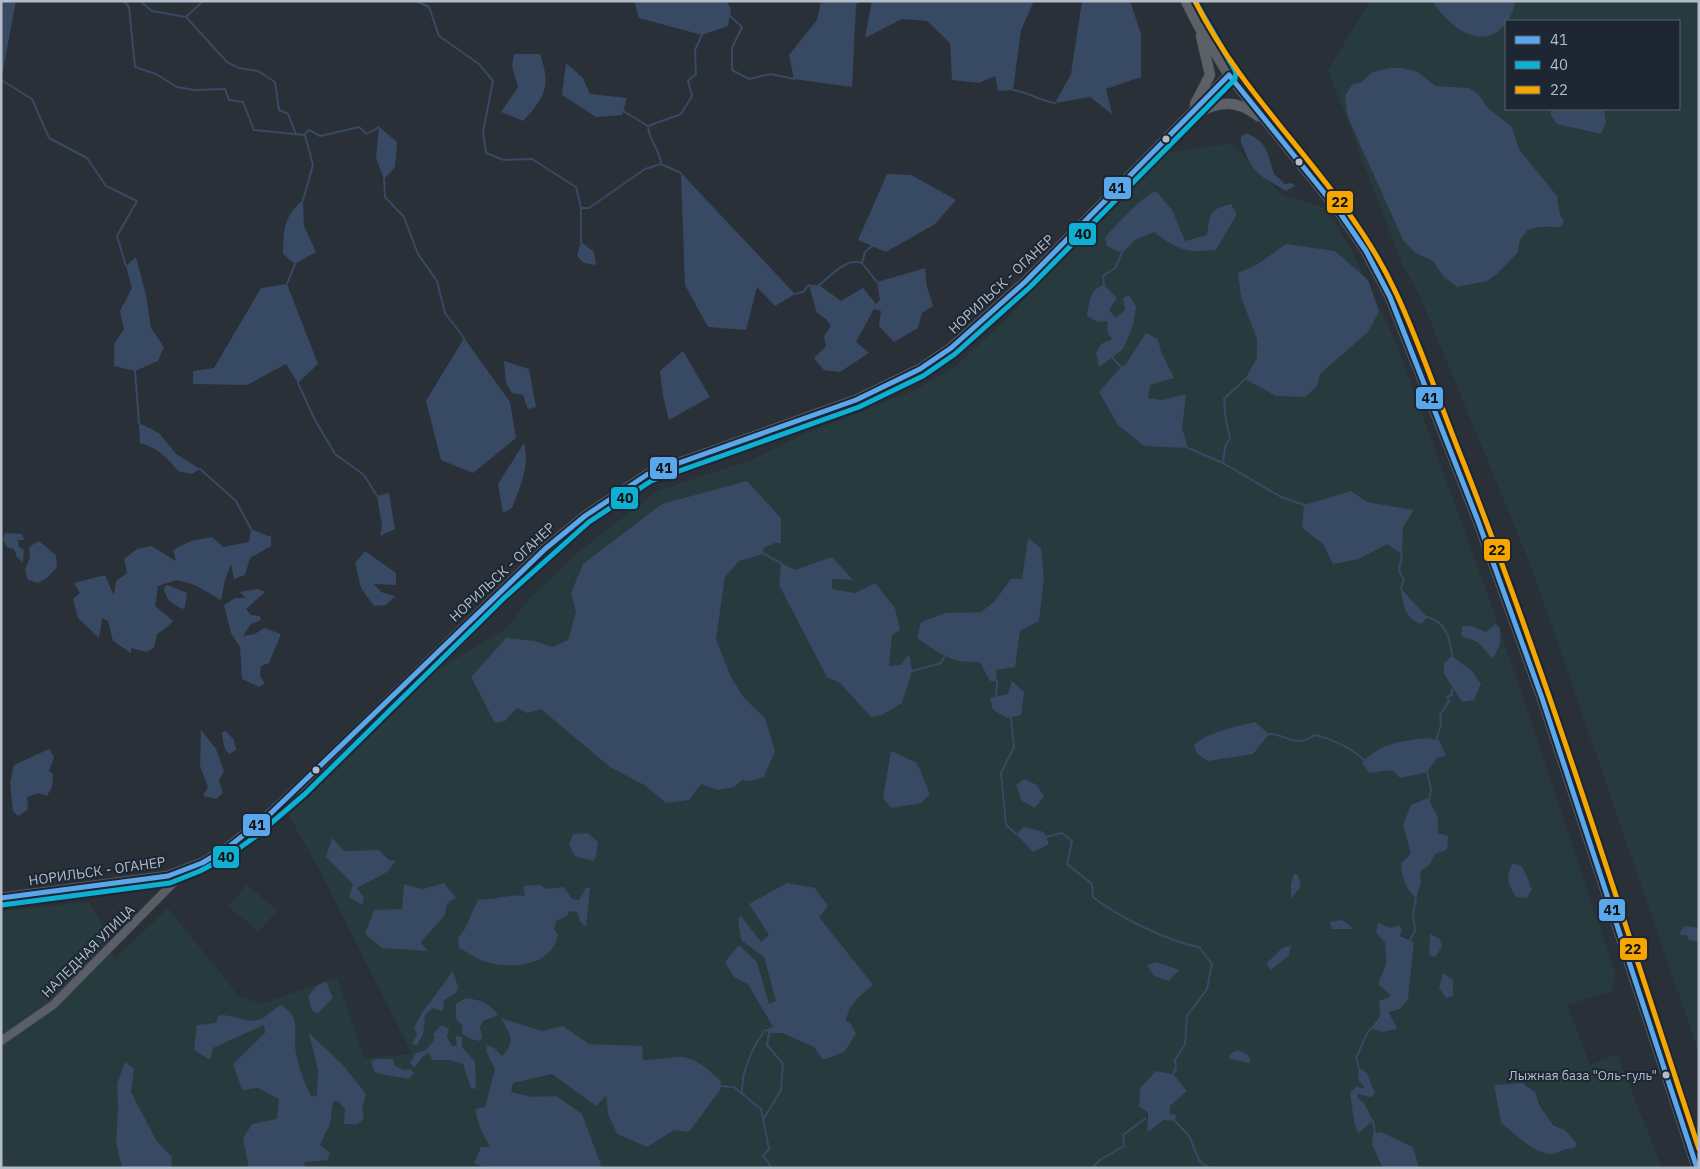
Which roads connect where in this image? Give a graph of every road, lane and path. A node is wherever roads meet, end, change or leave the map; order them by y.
1 (1186, 1) edge
2 (1198, 25) junction
3 (1229, 74) junction
4 (1186, 119) junction
5 (1269, 125) junction
6 (185, 871) junction
7 (1, 898) edge
8 (1, 1041) edge
9 (1697, 1168) edge

1 - 2 main road
2 - 3 main road
2 - 4 main road, НОРИЛЬСК - ОГАНЕР
3 - 4 main road, НОРИЛЬСК - ОГАНЕР
3 - 5 main road
4 - 5 main road, НОРИЛЬСК - ОГАНЕР
4 - 6 main road, НОРИЛЬСК - ОГАНЕР
5 - 9 main road
6 - 7 main road, НОРИЛЬСК - ОГАНЕР
6 - 8 street, НАЛЕДНАЯ УЛИЦА

